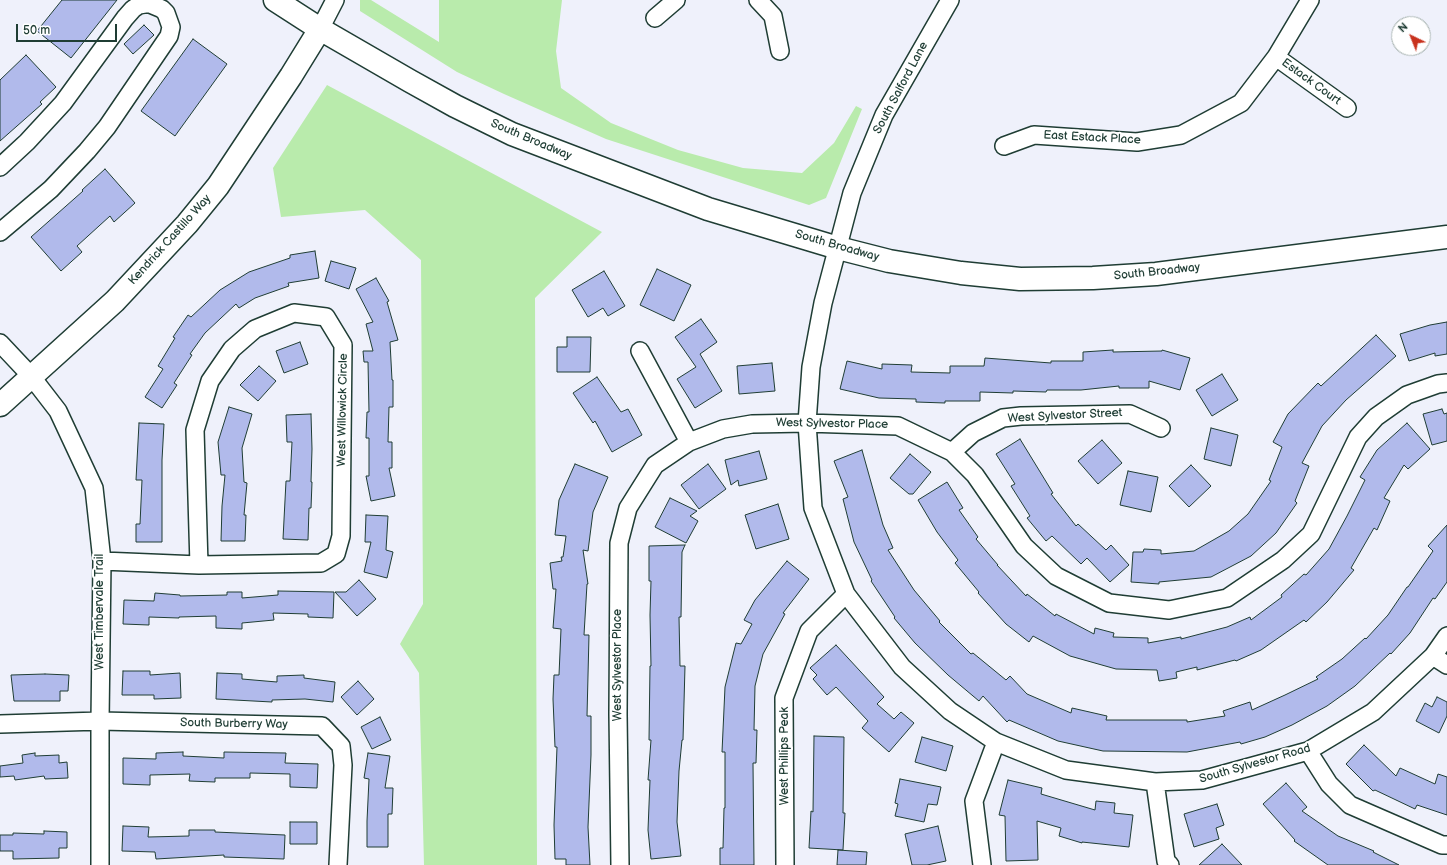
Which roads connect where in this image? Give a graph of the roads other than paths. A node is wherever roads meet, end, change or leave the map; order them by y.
1 (275, 0) edge
2 (335, 0) edge
3 (676, 0) edge
4 (758, 0) edge
5 (950, 0) edge
6 (1310, 0) edge
7 (655, 18) dead end
8 (320, 28) junction
9 (780, 51) dead end
10 (1276, 57) junction
11 (1347, 108) dead end
12 (1004, 146) dead end
13 (0, 167) edge
14 (0, 232) edge
15 (1447, 237) edge
16 (838, 248) junction
17 (0, 343) edge
18 (640, 351) dead end
19 (31, 376) junction
20 (1447, 383) edge
21 (0, 405) edge
22 (807, 423) junction
23 (1161, 428) dead end
24 (689, 442) junction
25 (952, 452) junction
26 (102, 561) junction
27 (199, 565) junction
28 (846, 594) junction
29 (1447, 636) edge
30 (1440, 660) edge
31 (100, 720) junction
32 (0, 724) edge
33 (996, 742) junction
34 (1308, 751) junction
35 (1155, 782) junction
36 (1447, 846) edge
37 (100, 865) edge
38 (338, 865) edge
39 (620, 865) edge
40 (785, 865) edge
41 (982, 865) edge
42 (1170, 865) edge

1 - 8 main road, South Broadway
2 - 8 street
3 - 7 street
4 - 9 street
5 - 16 street, South Salford Lane
6 - 10 street, East Estack Place
8 - 16 main road, South Broadway
8 - 19 main road, Kendrick Castillo Way
10 - 11 street, Estack Court
10 - 12 street, East Estack Place
13 - 14 street
15 - 16 main road, South Broadway
16 - 22 street, South Sylvestor Road
17 - 19 street, West Timbervale Trail
18 - 24 street
19 - 21 main road, Kendrick Castillo Way
19 - 26 street, West Timbervale Trail
20 - 25 street, West Sylvestor Place
22 - 24 street, West Sylvestor Place
22 - 25 street, West Sylvestor Place
22 - 28 street, South Sylvestor Road
23 - 25 street, West Sylvestor Street
24 - 39 street, West Sylvestor Place
26 - 27 street, West Willowick Circle
26 - 31 street, West Timbervale Trail
27 - 27 street, West Willowick Circle
28 - 33 street, South Sylvestor Road
28 - 40 street, West Phillips Peak
29 - 30 street, South Sylvestor Road
30 - 34 street, South Sylvestor Road
31 - 32 street, South Burberry Way
31 - 37 street, West Timbervale Trail
31 - 38 street, South Burberry Way
33 - 35 street, South Sylvestor Road
33 - 41 street
34 - 35 street, South Sylvestor Road
34 - 36 street
35 - 42 street

